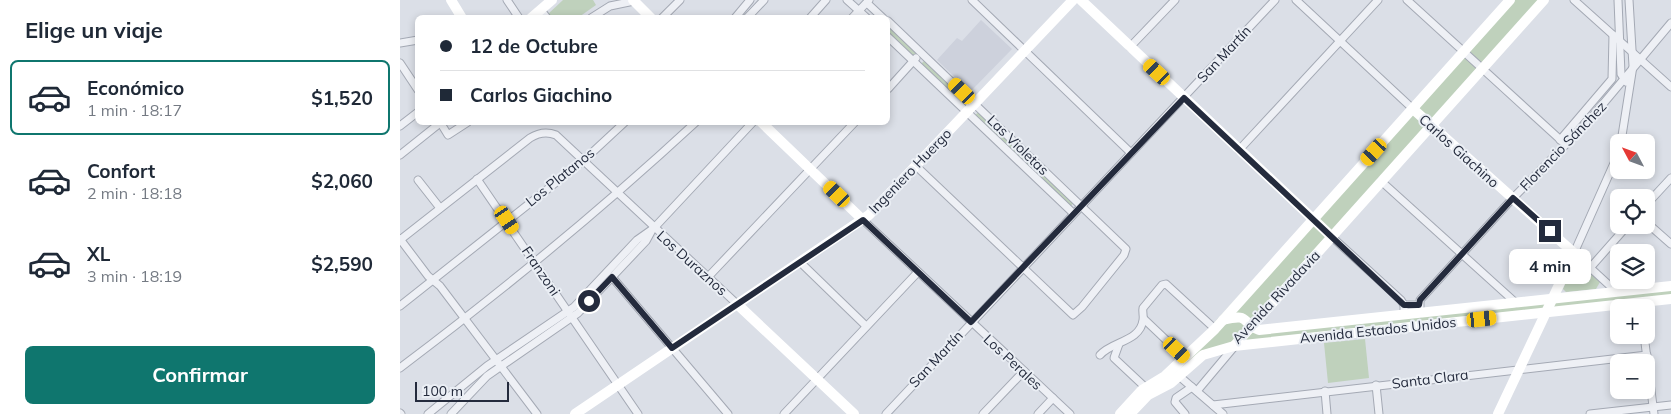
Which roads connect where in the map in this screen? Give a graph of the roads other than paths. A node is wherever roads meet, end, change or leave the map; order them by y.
1 (451, 0) edge
2 (507, 0) edge
3 (552, 0) edge
4 (680, 0) edge
5 (750, 0) edge
6 (764, 0) edge
7 (826, 0) edge
8 (847, 0) edge
9 (972, 0) edge
10 (1073, 0) edge
11 (1080, 0) edge
12 (1175, 0) edge
13 (1275, 0) edge
14 (1296, 0) edge
15 (1378, 0) edge
16 (1407, 0) edge
17 (1510, 0) edge
18 (1544, 0) edge
19 (1574, 0) edge
20 (1618, 0) edge
21 (1629, 0) edge
22 (633, 1) edge
23 (868, 1) edge
24 (859, 10) junction
25 (544, 14) edge
26 (460, 15) edge
27 (517, 15) edge
28 (596, 15) edge
29 (648, 15) edge
30 (665, 15) edge
31 (738, 15) edge
32 (751, 15) edge
33 (813, 15) edge
34 (855, 15) edge
35 (864, 15) edge
36 (880, 15) edge
37 (1671, 23) edge
38 (890, 24) edge
39 (1613, 35) junction
40 (890, 39) edge
41 (415, 41) edge
42 (1339, 41) junction
43 (1620, 41) junction
44 (400, 44) edge
45 (1130, 47) junction
46 (1630, 49) junction
47 (1025, 50) junction
48 (921, 52) junction
49 (1463, 53) junction
50 (1640, 58) junction
51 (914, 62) junction
52 (400, 63) edge
53 (1633, 66) junction
54 (1482, 69) junction
55 (1624, 80) junction
56 (415, 86) edge
57 (1630, 86) junction
58 (890, 87) edge
59 (1671, 87) edge
60 (1184, 98) junction
61 (974, 103) junction
62 (1413, 109) junction
63 (966, 112) junction
64 (415, 114) edge
65 (438, 125) edge
66 (441, 125) edge
67 (463, 125) edge
68 (622, 125) edge
69 (693, 125) edge
70 (750, 125) edge
71 (764, 125) edge
72 (852, 125) edge
73 (400, 126) edge
74 (1431, 126) junction
75 (1622, 134) edge
76 (1562, 142) junction
77 (1239, 150) junction
78 (1131, 153) junction
79 (400, 155) edge
80 (583, 160) junction
81 (916, 166) junction
82 (810, 169) junction
83 (1610, 172) edge
84 (1671, 178) edge
85 (477, 179) junction
86 (418, 180) dead end
87 (1381, 180) junction
88 (618, 194) junction
89 (1655, 195) edge
90 (1513, 198) junction
91 (1081, 205) junction
92 (440, 208) junction
93 (1073, 213) junction
94 (507, 220) junction
95 (863, 220) junction
96 (1314, 221) junction
97 (654, 228) junction
98 (1655, 230) edge
99 (1620, 234) edge
100 (1332, 237) junction
101 (400, 239) edge
102 (1671, 244) edge
103 (1462, 253) junction
104 (1574, 253) junction
105 (535, 262) junction
106 (800, 262) junction
107 (1022, 267) junction
108 (1590, 268) junction
109 (918, 272) junction
110 (612, 277) junction
111 (708, 277) junction
112 (432, 280) junction
113 (1671, 286) edge
114 (1620, 290) junction
115 (1553, 298) junction
116 (1671, 299) edge
117 (1655, 302) edge
118 (1516, 303) junction
119 (737, 304) junction
120 (400, 306) edge
121 (1610, 307) edge
122 (1419, 309) junction
123 (1404, 310) junction
124 (1546, 312) junction
125 (570, 314) junction
126 (465, 319) junction
127 (1144, 319) junction
128 (1222, 320) junction
129 (971, 322) junction
130 (1252, 325) junction
131 (866, 326) junction
132 (1422, 326) junction
133 (1406, 328) junction
134 (1215, 329) junction
135 (1119, 344) junction
136 (1229, 347) junction
137 (672, 348) junction
138 (1100, 355) dead end
139 (1185, 358) junction
140 (1610, 359) edge
141 (500, 363) junction
142 (400, 368) edge
143 (1520, 368) junction
144 (1024, 371) junction
145 (1179, 376) junction
146 (817, 378) junction
147 (619, 385) junction
148 (1376, 385) junction
149 (1146, 388) junction
150 (1194, 389) junction
151 (1325, 391) junction
152 (1053, 398) junction
153 (1213, 405) junction
154 (1671, 405) edge
155 (1654, 411) edge
156 (428, 414) edge
157 (451, 414) edge
158 (537, 414) edge
159 (575, 414) edge
160 (638, 414) edge
161 (728, 414) edge
162 (784, 414) edge
163 (854, 414) edge
164 (886, 414) edge
165 (983, 414) edge
166 (1038, 414) edge
167 (1070, 414) edge
168 (1120, 414) edge
169 (1130, 414) edge
170 (1185, 414) edge
171 (1223, 414) edge
172 (1328, 414) edge
173 (1379, 414) edge
174 (1498, 414) edge
175 (1590, 414) edge

1 - 26 main road
2 - 27 street
3 - 25 main road
4 - 30 street
5 - 31 street
6 - 32 street
7 - 33 street
8 - 24 street
9 - 47 street
10 - 47 main road, Ingeniero Huergo
11 - 45 main road
12 - 45 street
13 - 60 street, San Martín
14 - 42 street
15 - 42 street
16 - 49 street
17 - 49 main road, Avenida Rivadavia
18 - 54 main road, Avenida Rivadavia
19 - 39 street
20 - 43 street
21 - 46 street
22 - 28 street
22 - 29 main road
23 - 24 street
23 - 36 street
24 - 34 street
24 - 35 street
37 - 50 street, Florencio Sánchez
38 - 48 street, Las Violetas
39 - 43 street
39 - 76 street
40 - 51 street, Las Violetas
41 - 44 street
42 - 62 street
42 - 77 street
43 - 46 street
43 - 55 street
45 - 60 main road
46 - 50 street
46 - 53 street
47 - 61 main road, Ingeniero Huergo
47 - 78 street
48 - 51 street
48 - 61 street, Las Violetas
49 - 54 street
49 - 62 main road, Avenida Rivadavia
50 - 53 street, Florencio Sánchez
50 - 59 street
51 - 58 street
51 - 63 street, Las Violetas
52 - 56 street
53 - 55 street, Florencio Sánchez
53 - 57 street
54 - 74 main road, Avenida Rivadavia
54 - 76 street
55 - 57 street
55 - 76 street, Florencio Sánchez
57 - 75 street
60 - 77 main road
60 - 78 street, San Martín
61 - 63 main road, Ingeniero Huergo
61 - 91 street, Las Violetas
62 - 74 main road, Carlos Giachino
62 - 96 main road, Avenida Rivadavia
63 - 81 main road, Ingeniero Huergo
63 - 93 street, Las Violetas
64 - 73 street
65 - 79 street
66 - 67 street
68 - 80 street, Los Platanos
69 - 88 street
70 - 97 street
71 - 82 main road, Los Perales
72 - 82 street
74 - 87 main road, Avenida Rivadavia
74 - 90 main road, Carlos Giachino
76 - 90 street, Florencio Sánchez
77 - 96 main road
78 - 91 street, San Martín
80 - 85 street, Los Duraznos
80 - 88 street, Los Duraznos
80 - 94 street, Los Platanos
81 - 95 main road, Ingeniero Huergo
81 - 107 street
82 - 95 main road, Los Perales
82 - 111 street
83 - 104 street
84 - 89 street
85 - 92 street
85 - 94 street, Franzoni
86 - 92 street
87 - 100 main road, Avenida Rivadavia
87 - 103 street
88 - 97 street, Los Duraznos
88 - 105 street
90 - 103 street, Florencio Sánchez
90 - 104 main road, Carlos Giachino
91 - 93 street, San Martín
91 - 107 street, Las Violetas
92 - 101 street
93 - 107 street, San Martín
94 - 105 street, Franzoni
94 - 112 street, Los Platanos
95 - 106 main road, Ingeniero Huergo
95 - 109 street, Los Perales
96 - 100 main road
96 - 128 main road, Avenida Rivadavia
97 - 110 street
97 - 111 street, Los Duraznos
97 - 125 street
98 - 102 street
99 - 108 street
100 - 123 street
100 - 130 main road, Avenida Rivadavia
101 - 112 street
103 - 118 street
103 - 122 street, Florencio Sánchez
104 - 108 street, Carlos Giachino
104 - 115 main road
105 - 125 street, Franzoni
105 - 126 street
106 - 119 main road, Ingeniero Huergo
106 - 131 street
107 - 129 street, San Martín
108 - 114 street, Carlos Giachino
109 - 129 street, Los Perales
109 - 131 street
110 - 125 street
110 - 137 street
111 - 119 street, Los Duraznos
112 - 120 street, Los Platanos
112 - 126 street
113 - 114 main road, Avenida Estados Unidos
114 - 115 main road, Avenida Estados Unidos
115 - 118 main road, Avenida Estados Unidos
115 - 124 main road
116 - 117 main road, Avenida Estados Unidos
118 - 122 main road, Avenida Estados Unidos
119 - 137 main road, Ingeniero Huergo
119 - 146 main road, Los Duraznos
121 - 124 main road, Avenida Estados Unidos
122 - 123 main road, Avenida Estados Unidos
122 - 132 main road
123 - 130 main road, Avenida Estados Unidos
123 - 133 main road
124 - 132 main road, Avenida Estados Unidos
124 - 143 main road
125 - 141 street
125 - 147 street, Franzoni
126 - 141 street
126 - 142 street
127 - 134 street
127 - 135 street
127 - 139 street
128 - 130 main road, Avenida Estados Unidos
128 - 134 main road, Avenida Rivadavia
129 - 144 street, Los Perales
129 - 164 street, San Martín
130 - 136 main road, Avenida Rivadavia
131 - 146 street
132 - 133 main road, Avenida Estados Unidos
133 - 136 main road, Avenida Estados Unidos
134 - 136 main road
134 - 139 main road, Avenida Rivadavia
135 - 138 street
135 - 149 street
136 - 145 main road, Avenida Rivadavia
136 - 150 street
137 - 147 main road, Ingeniero Huergo
137 - 161 street
139 - 149 main road, Avenida Rivadavia
140 - 143 street, Santa Clara
141 - 156 street
141 - 157 street
141 - 158 street
143 - 148 street, Santa Clara
143 - 174 main road
144 - 152 street, Los Perales
144 - 165 street
145 - 150 street
145 - 169 main road, Avenida Rivadavia
146 - 162 street
146 - 163 main road, Los Duraznos
147 - 159 main road, Ingeniero Huergo
147 - 160 street, Franzoni
148 - 151 street, Santa Clara
148 - 173 street
149 - 168 main road, Avenida Rivadavia
150 - 153 street
150 - 170 street
151 - 153 street, Santa Clara
151 - 172 street
152 - 166 street
152 - 167 street, Los Perales
153 - 171 street
154 - 155 street
155 - 175 street

